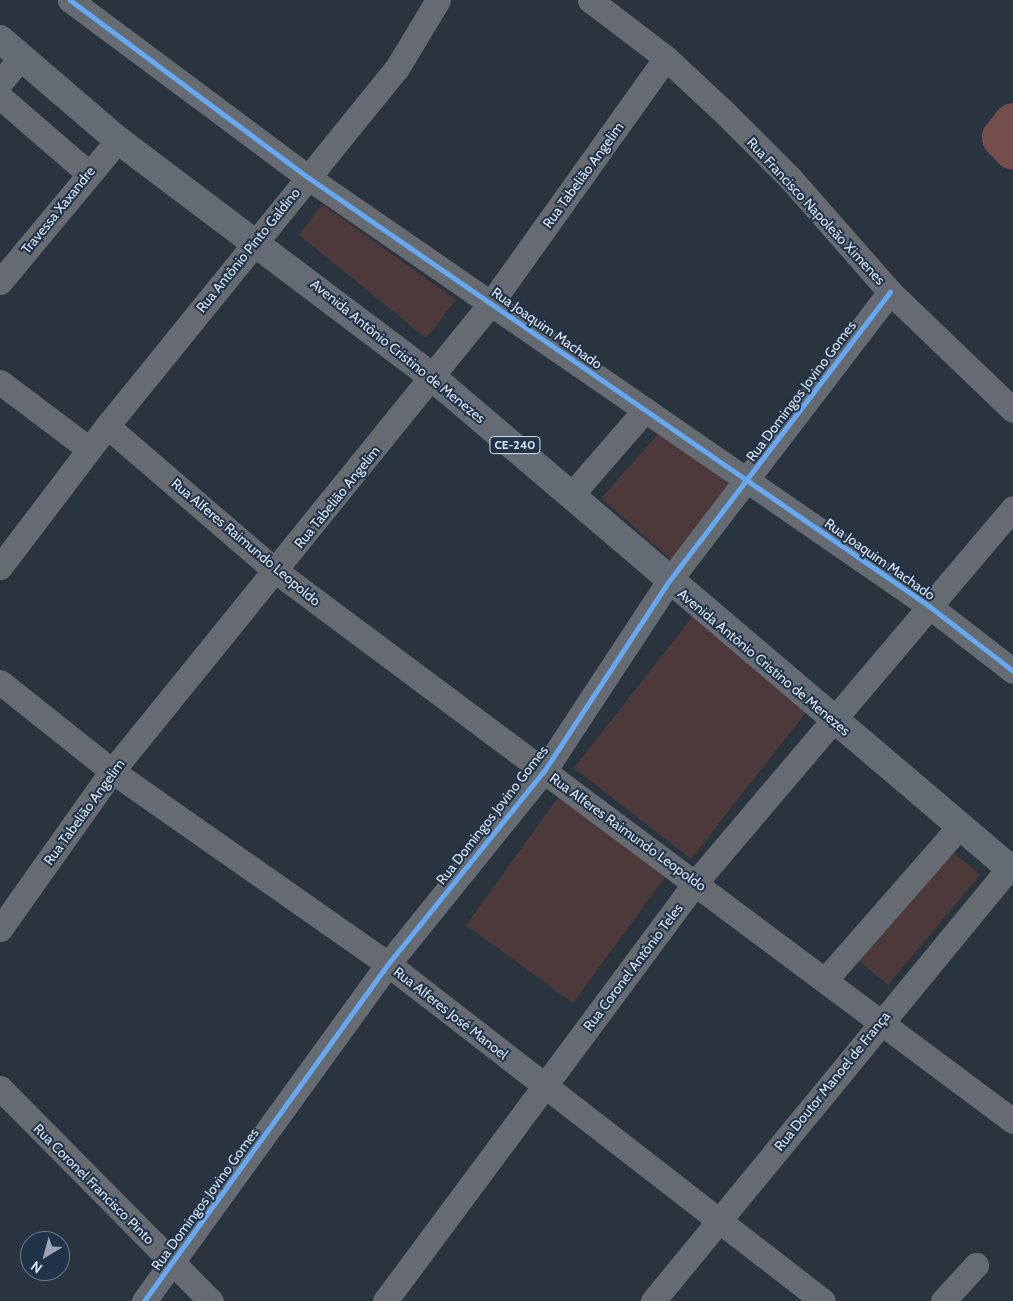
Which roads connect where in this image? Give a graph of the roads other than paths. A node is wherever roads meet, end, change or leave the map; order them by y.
1 (70, 0) edge
2 (590, 0) edge
3 (435, 1) edge
4 (0, 39) edge
5 (20, 58) junction
6 (666, 58) junction
7 (0, 83) edge
8 (0, 97) edge
9 (118, 140) junction
10 (88, 172) junction
11 (306, 176) junction
12 (255, 240) junction
13 (0, 282) edge
14 (890, 292) junction
15 (491, 303) junction
16 (432, 377) junction
17 (0, 382) edge
18 (645, 410) junction
19 (1013, 410) edge
20 (107, 426) junction
21 (89, 449) junction
22 (747, 480) junction
23 (573, 493) junction
24 (1013, 508) edge
25 (0, 567) edge
26 (277, 572) junction
27 (669, 581) junction
28 (929, 606) junction
29 (1013, 671) edge
30 (0, 682) edge
31 (832, 720) junction
32 (112, 771) junction
33 (544, 771) junction
34 (959, 827) junction
35 (1012, 867) edge
36 (696, 882) junction
37 (0, 929) edge
38 (388, 964) junction
39 (825, 980) junction
40 (879, 1024) junction
41 (543, 1086) junction
42 (0, 1088) edge
43 (1013, 1121) edge
44 (721, 1218) junction
45 (174, 1263) junction
46 (976, 1265) dead end
47 (144, 1301) edge
48 (211, 1301) edge
49 (385, 1301) edge
50 (653, 1301) edge
51 (823, 1301) edge
52 (943, 1301) edge

1 - 11 street, Rua Joaquim Machado
2 - 6 street, Rua Francisco Napoleão Ximenes
3 - 11 street, Rua Antônio Pinto Galdino
4 - 5 main road, Avenida Antônio Cristino de Menezes / CE-240
5 - 7 street
5 - 9 main road, Avenida Antônio Cristino de Menezes / CE-240
6 - 14 street, Rua Francisco Napoleão Ximenes
6 - 15 street, Rua Tabelião Angelim
8 - 10 street
9 - 10 street, Travessa Xaxandre
9 - 12 main road, Avenida Antônio Cristino de Menezes / CE-240
10 - 13 street, Travessa Xaxandre
11 - 12 street, Rua Antônio Pinto Galdino
11 - 15 street, Rua Joaquim Machado
12 - 16 main road, Avenida Antônio Cristino de Menezes / CE-240
12 - 20 street, Rua Antônio Pinto Galdino
14 - 19 street, Rua Francisco Napoleão Ximenes
14 - 22 street, Rua Domingos Jovino Gomes
15 - 16 street, Rua Tabelião Angelim
15 - 18 street, Rua Joaquim Machado
16 - 23 main road, Avenida Antônio Cristino de Menezes / CE-240
16 - 26 street, Rua Tabelião Angelim
17 - 21 street
18 - 22 street, Rua Joaquim Machado
18 - 23 street
20 - 21 street, Rua Antônio Pinto Galdino
20 - 26 street, Rua Alferes Raimundo Leopoldo
21 - 25 street, Rua Antônio Pinto Galdino
22 - 27 street, Rua Domingos Jovino Gomes
22 - 28 street, Rua Joaquim Machado
23 - 27 main road, Avenida Antônio Cristino de Menezes / CE-240
24 - 28 street, Rua Coronel Antônio Teles
26 - 32 street, Rua Tabelião Angelim
26 - 33 street, Rua Alferes Raimundo Leopoldo
27 - 31 main road, Avenida Antônio Cristino de Menezes / CE-240
27 - 33 street, Rua Domingos Jovino Gomes
28 - 29 street, Rua Joaquim Machado
28 - 31 street, Rua Coronel Antônio Teles
30 - 32 street, Rua Alferes José Manoel
31 - 34 main road, Avenida Antônio Cristino de Menezes / CE-240
31 - 36 street, Rua Coronel Antônio Teles
32 - 37 street, Rua Tabelião Angelim
32 - 38 street, Rua Alferes José Manoel
33 - 36 street, Rua Alferes Raimundo Leopoldo
33 - 38 street, Rua Domingos Jovino Gomes
34 - 35 main road, Avenida Antônio Cristino de Menezes / CE-240
34 - 39 street
35 - 40 street, Rua Doutor Manoel de França
36 - 39 street, Rua Alferes Raimundo Leopoldo
36 - 41 street, Rua Coronel Antônio Teles
38 - 41 street, Rua Alferes José Manoel
38 - 45 street, Rua Domingos Jovino Gomes
39 - 40 street, Rua Alferes Raimundo Leopoldo
40 - 43 street, Rua Alferes Raimundo Leopoldo
40 - 44 street, Rua Doutor Manoel de França
41 - 44 street, Rua Alferes José Manoel
41 - 49 street, Rua Coronel Antônio Teles
42 - 45 street, Rua Coronel Francisco Pinto
44 - 50 street, Rua Doutor Manoel de França
44 - 51 street, Rua Alferes José Manoel
45 - 47 street, Rua Domingos Jovino Gomes
45 - 48 street, Rua Coronel Francisco Pinto
46 - 52 street

